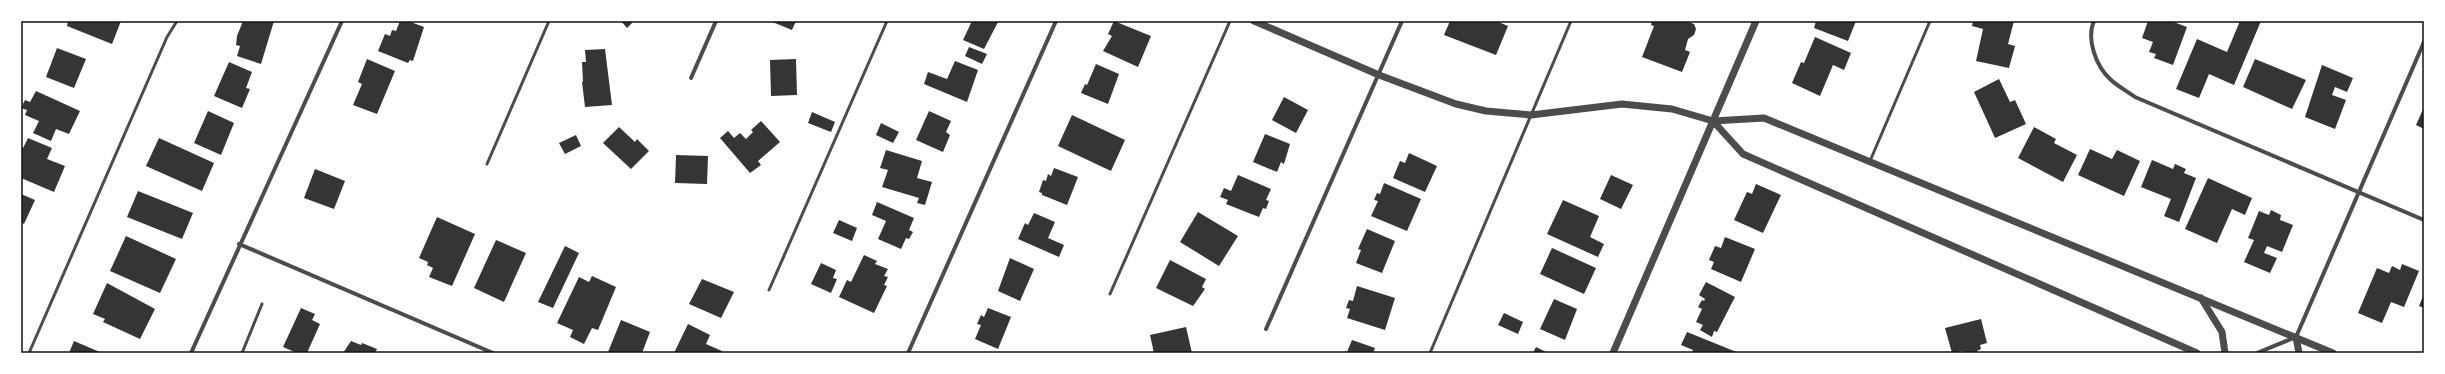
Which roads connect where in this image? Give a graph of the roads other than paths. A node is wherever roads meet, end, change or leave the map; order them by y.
1 (177, 21) edge
2 (342, 21) edge
3 (549, 21) edge
4 (716, 21) edge
5 (887, 21) edge
6 (1056, 21) edge
7 (1230, 21) edge
8 (1254, 21) edge
9 (1402, 21) edge
10 (1571, 21) edge
11 (1756, 21) edge
12 (1930, 21) edge
13 (2094, 21) edge
14 (2424, 42) edge
15 (1379, 75) junction
16 (691, 78) dead end
17 (1531, 115) junction
18 (1713, 121) junction
19 (1870, 162) junction
20 (487, 164) dead end
21 (2358, 192) junction
22 (2424, 220) edge
23 (239, 244) junction
24 (769, 290) dead end
25 (1110, 294) dead end
26 (2201, 298) junction
27 (262, 304) dead end
28 (1266, 329) dead end
29 (2296, 337) junction
30 (2259, 352) edge
31 (29, 353) edge
32 (191, 353) edge
33 (242, 353) edge
34 (493, 353) edge
35 (908, 353) edge
36 (1430, 353) edge
37 (1613, 353) edge
38 (2198, 353) edge
39 (2225, 353) edge
40 (2299, 353) edge
41 (2333, 353) edge

1 - 31 lane
2 - 23 street
3 - 20 lane
4 - 16 street
5 - 24 lane
6 - 35 street
7 - 25 lane
8 - 15 street
9 - 15 street
10 - 17 lane
11 - 18 street
12 - 19 lane
13 - 21 street
14 - 21 street
15 - 17 street
15 - 28 street
17 - 18 street
17 - 36 lane
18 - 19 street
18 - 37 street
18 - 38 street
19 - 26 street
21 - 22 street
21 - 29 street
23 - 32 street
23 - 34 street
26 - 29 street
26 - 39 street
27 - 33 lane
29 - 30 street
29 - 40 street
29 - 41 street

